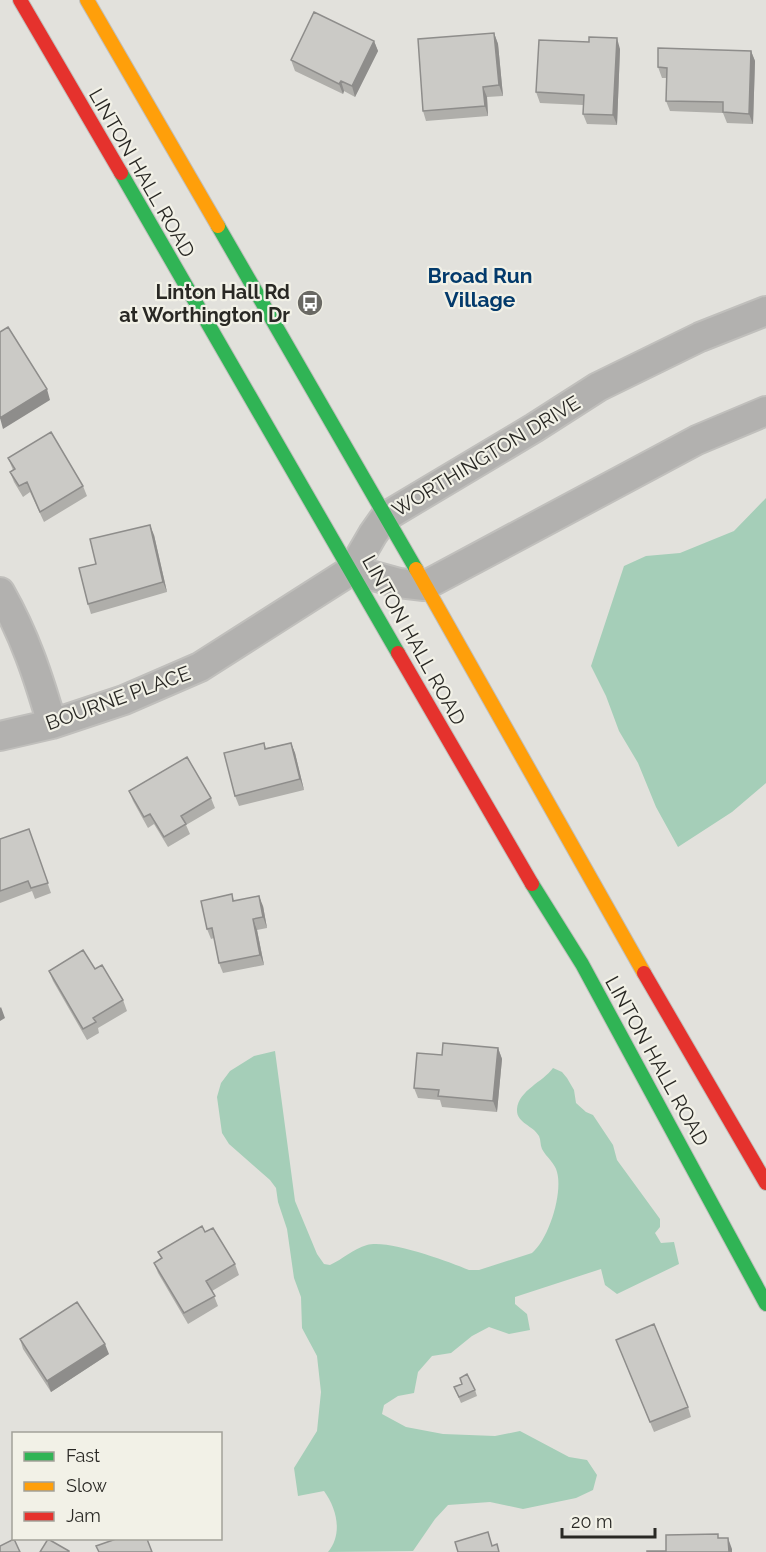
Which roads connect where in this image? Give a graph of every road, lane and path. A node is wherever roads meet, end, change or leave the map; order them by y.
1 (20, 0) edge
2 (87, 0) edge
3 (766, 311) edge
4 (766, 411) edge
5 (385, 517) junction
6 (352, 570) junction
7 (424, 586) junction
8 (0, 592) edge
9 (52, 724) junction
10 (0, 736) edge
11 (766, 1184) edge
12 (766, 1304) edge

1 - 6 main road, LINTON HALL ROAD
2 - 5 main road, LINTON HALL ROAD
3 - 5 street, WORTHINGTON DRIVE
4 - 7 street
5 - 6 street, WORTHINGTON DRIVE
5 - 7 main road, LINTON HALL ROAD
6 - 7 street
6 - 9 street, BOURNE PLACE
6 - 12 main road, LINTON HALL ROAD
7 - 11 main road, LINTON HALL ROAD
8 - 9 street
9 - 10 street, BOURNE PLACE

